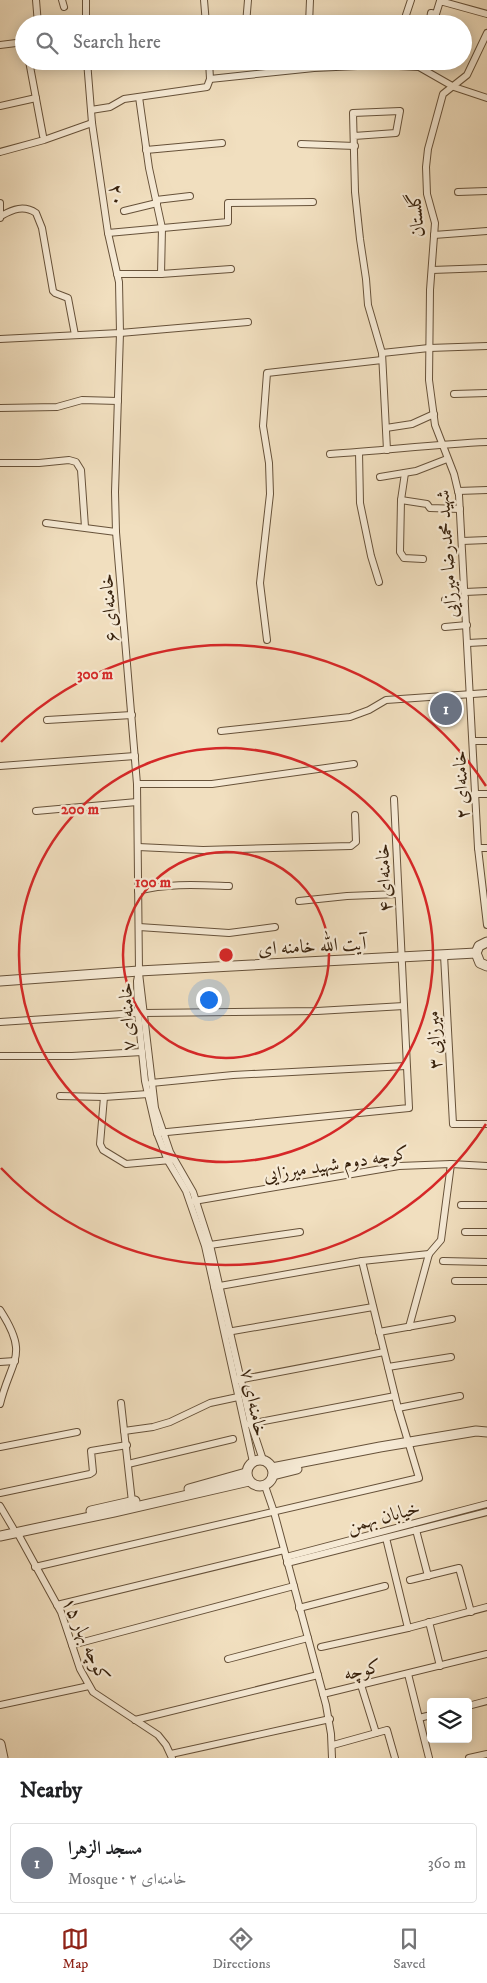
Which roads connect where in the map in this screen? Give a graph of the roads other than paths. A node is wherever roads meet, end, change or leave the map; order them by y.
1 (36, 0) edge
2 (86, 0) edge
3 (204, 0) edge
4 (248, 0) edge
5 (310, 0) edge
6 (411, 0) edge
7 (487, 14) edge
8 (37, 15) edge
9 (86, 15) edge
10 (205, 15) edge
11 (247, 15) edge
12 (309, 15) edge
13 (406, 15) edge
14 (431, 15) edge
15 (487, 33) edge
16 (15, 43) edge
17 (0, 45) edge
18 (472, 64) edge
19 (31, 70) edge
20 (88, 70) edge
21 (210, 70) edge
22 (276, 70) edge
23 (429, 70) edge
24 (469, 70) edge
25 (210, 79) junction
26 (454, 87) junction
27 (139, 97) junction
28 (36, 98) junction
29 (487, 98) edge
30 (0, 106) edge
31 (91, 110) junction
32 (92, 123) junction
33 (43, 136) dead end
34 (354, 136) junction
35 (222, 144) dead end
36 (301, 144) dead end
37 (355, 146) junction
38 (146, 150) junction
39 (0, 152) edge
40 (487, 191) edge
41 (458, 192) dead end
42 (190, 196) dead end
43 (157, 202) junction
44 (313, 202) dead end
45 (0, 203) edge
46 (124, 211) dead end
47 (1, 217) edge
48 (162, 228) junction
49 (487, 231) edge
50 (108, 233) junction
51 (434, 234) junction
52 (487, 268) edge
53 (231, 269) dead end
54 (432, 270) junction
55 (117, 274) junction
56 (161, 274) junction
57 (248, 322) dead end
58 (120, 333) junction
59 (75, 335) junction
60 (0, 339) edge
61 (487, 346) edge
62 (429, 348) junction
63 (382, 356) junction
64 (487, 393) edge
65 (454, 394) dead end
66 (118, 401) junction
67 (0, 408) edge
68 (434, 414) junction
69 (386, 428) junction
70 (487, 442) edge
71 (442, 443) junction
72 (387, 450) junction
73 (359, 452) junction
74 (330, 454) dead end
75 (448, 459) junction
76 (0, 463) edge
77 (405, 473) junction
78 (380, 477) dead end
79 (487, 490) edge
80 (458, 491) junction
81 (401, 500) junction
82 (460, 509) junction
83 (46, 523) dead end
84 (85, 527) junction
85 (116, 532) junction
86 (487, 540) edge
87 (462, 541) junction
88 (423, 559) dead end
89 (379, 582) dead end
90 (487, 591) edge
91 (465, 595) junction
92 (445, 600) dead end
93 (467, 625) junction
94 (445, 626) dead end
95 (267, 640) dead end
96 (468, 642) junction
97 (487, 642) edge
98 (470, 693) junction
99 (487, 693) edge
100 (132, 715) junction
101 (47, 720) dead end
102 (221, 732) dead end
103 (473, 741) junction
104 (487, 741) edge
105 (135, 756) junction
106 (354, 764) dead end
107 (0, 766) edge
108 (137, 784) junction
109 (475, 794) junction
110 (487, 794) edge
111 (394, 799) dead end
112 (137, 802) junction
113 (36, 811) dead end
114 (355, 815) dead end
115 (138, 847) junction
116 (478, 848) junction
117 (487, 848) edge
118 (229, 886) dead end
119 (138, 891) junction
120 (398, 894) junction
121 (486, 900) edge
122 (299, 901) dead end
123 (487, 925) edge
124 (139, 927) junction
125 (276, 927) dead end
126 (487, 942) edge
127 (476, 954) junction
128 (401, 956) junction
129 (444, 956) junction
130 (487, 966) edge
131 (139, 971) junction
132 (0, 981) edge
133 (404, 1006) junction
134 (141, 1013) junction
135 (0, 1022) edge
136 (142, 1052) junction
137 (0, 1056) edge
138 (406, 1066) junction
139 (151, 1083) junction
140 (148, 1094) junction
141 (60, 1096) dead end
142 (104, 1098) junction
143 (487, 1124) edge
144 (160, 1132) junction
145 (171, 1160) junction
146 (451, 1164) junction
147 (487, 1166) edge
148 (193, 1201) junction
149 (462, 1205) dead end
150 (487, 1205) edge
151 (300, 1232) dead end
152 (465, 1232) dead end
153 (487, 1232) edge
154 (210, 1245) junction
155 (429, 1254) junction
156 (362, 1261) junction
157 (443, 1261) dead end
158 (487, 1262) edge
159 (455, 1281) dead end
160 (487, 1281) edge
161 (217, 1286) junction
162 (373, 1307) junction
163 (0, 1310) edge
164 (452, 1319) dead end
165 (409, 1326) junction
166 (227, 1332) junction
167 (379, 1332) junction
168 (384, 1352) junction
169 (451, 1357) dead end
170 (15, 1361) junction
171 (0, 1362) edge
172 (388, 1367) junction
173 (238, 1380) junction
174 (395, 1396) junction
175 (460, 1396) dead end
176 (238, 1397) junction
177 (0, 1401) edge
178 (121, 1403) dead end
179 (398, 1408) junction
180 (248, 1425) junction
181 (124, 1430) junction
182 (77, 1432) dead end
183 (487, 1432) edge
184 (487, 1437) edge
185 (233, 1439) dead end
186 (127, 1444) junction
187 (409, 1445) junction
188 (0, 1447) edge
189 (263, 1460) junction
190 (253, 1462) junction
191 (128, 1464) junction
192 (273, 1471) junction
193 (248, 1477) junction
194 (264, 1486) junction
195 (0, 1493) edge
196 (132, 1502) junction
197 (487, 1504) edge
198 (0, 1506) edge
199 (274, 1512) junction
200 (487, 1512) edge
201 (15, 1530) junction
202 (416, 1530) junction
203 (0, 1531) edge
204 (0, 1536) edge
205 (386, 1538) junction
206 (284, 1550) junction
207 (286, 1560) junction
208 (35, 1567) junction
209 (428, 1576) junction
210 (410, 1580) dead end
211 (294, 1586) junction
212 (385, 1586) dead end
213 (57, 1606) junction
214 (487, 1607) edge
215 (299, 1608) junction
216 (471, 1612) junction
217 (429, 1622) junction
218 (408, 1628) junction
219 (308, 1638) junction
220 (72, 1645) junction
221 (321, 1648) dead end
222 (487, 1654) edge
223 (228, 1659) dead end
224 (440, 1666) junction
225 (408, 1674) junction
226 (318, 1675) junction
227 (361, 1685) junction
228 (89, 1686) junction
229 (323, 1694) junction
230 (487, 1701) edge
231 (0, 1705) edge
232 (472, 1705) edge
233 (427, 1716) edge
234 (419, 1718) junction
235 (330, 1719) junction
236 (134, 1720) junction
237 (376, 1733) junction
238 (0, 1744) edge
239 (332, 1745) junction
240 (487, 1754) edge
241 (171, 1756) edge
242 (3, 1758) edge
243 (332, 1758) edge
244 (395, 1758) edge
245 (429, 1758) edge
246 (469, 1758) edge

1 - 8 street
2 - 9 street
3 - 10 street
4 - 11 street
5 - 12 street
6 - 13 street
7 - 14 street
15 - 18 street, گلستان
16 - 17 street
19 - 28 street
20 - 31 street, ۲۰
21 - 25 street
22 - 25 street
23 - 26 street
24 - 26 street, گلستان
25 - 27 street
26 - 29 street
26 - 51 street, گلستان
27 - 31 street
27 - 38 street
28 - 30 street
28 - 33 street
31 - 32 street, ۲۰
32 - 39 street
32 - 50 street, ۲۰
34 - 34 street
34 - 37 street
35 - 38 street
36 - 37 street
37 - 63 street
38 - 43 street
40 - 41 street
42 - 43 street
43 - 46 street
43 - 48 street
44 - 48 street
45 - 47 street
47 - 59 street
48 - 50 street
48 - 56 street
49 - 51 street
50 - 55 street, ۲۰
51 - 54 street, گلستان
52 - 54 street
53 - 56 street
54 - 62 street, گلستان
55 - 56 street
55 - 58 street, ۲۰
57 - 58 street
58 - 59 street
58 - 66 street, خامنه‌ای ۶
59 - 60 street
61 - 62 street
62 - 63 street
62 - 68 street, شهید محمدرضا میرزایی
63 - 69 street
63 - 95 street
64 - 65 street
66 - 67 street
66 - 85 street, خامنه‌ای ۶
68 - 69 street
68 - 71 street, شهید محمدرضا میرزایی
69 - 72 street
70 - 71 street
71 - 72 street
71 - 75 street, شهید محمدرضا میرزایی
72 - 73 street
73 - 74 street
73 - 89 street
75 - 77 street
75 - 80 street, شهید محمدرضا میرزایی
76 - 84 street
77 - 78 street
77 - 81 street
79 - 80 street
80 - 82 street, شهید محمدرضا میرزایی
81 - 82 street
81 - 88 street
82 - 87 street, شهید محمدرضا میرزایی
83 - 84 street
84 - 85 street
85 - 100 street, خامنه‌ای ۶
86 - 87 street
87 - 91 street, شهید محمدرضا میرزایی
90 - 91 street
91 - 92 street
91 - 93 street, شهید محمدرضا میرزایی
93 - 94 street
93 - 96 street, شهید محمدرضا میرزایی
96 - 97 street
96 - 98 street, خامنه‌ای ۲
98 - 99 street
98 - 102 street
98 - 103 street, خامنه‌ای ۲
100 - 101 street
100 - 105 street, خامنه‌ای ۶
103 - 104 street
103 - 109 street, خامنه‌ای ۲
105 - 107 street
105 - 108 street, خامنه‌ای ۶
106 - 108 street
108 - 112 street, خامنه‌ای ۶
109 - 110 street
109 - 116 street, خامنه‌ای ۲
111 - 120 street, خامنه‌ای ۴
112 - 113 street
112 - 115 street, خامنه‌ای ۶
114 - 115 street
115 - 119 street, خامنه‌ای ۶
116 - 117 street
116 - 121 street, خامنه‌ای ۲
118 - 119 street
119 - 124 street, خامنه‌ای ۶
120 - 122 street
120 - 128 street, خامنه‌ای ۴
121 - 123 street, خامنه‌ای ۲
124 - 125 street
124 - 131 street, خامنه‌ای ۶
126 - 127 street
127 - 129 street, آیت الله خامنه ای
127 - 130 street
128 - 129 street, آیت الله خامنه ای
128 - 131 street, آیت الله خامنه ای
128 - 133 street, خامنه‌ای ۴
129 - 143 street, میرزایی ۳
131 - 132 street, آیت الله خامنه ای
131 - 134 street, خامنه‌ای ۷
133 - 134 street
133 - 138 street, خامنه‌ای ۴
134 - 135 street
134 - 136 street, خامنه‌ای ۷
134 - 139 street, خامنه‌ای ۷
136 - 137 street
136 - 140 street, خامنه‌ای ۷
138 - 139 street
138 - 144 street, خامنه‌ای ۴
139 - 144 street, خامنه‌ای ۷
140 - 142 street
140 - 144 street, خامنه‌ای ۷
141 - 142 street
142 - 145 street
144 - 145 street, خامنه‌ای ۷
145 - 148 street, خامنه‌ای ۷
146 - 147 street, کوچه دوم شهید میرزایی
146 - 148 street, کوچه دوم شهید میرزایی
146 - 155 street
148 - 154 street, خامنه‌ای ۷
148 - 161 street, خامنه‌ای ۷
149 - 150 street
151 - 154 street
152 - 153 street
154 - 161 street, خامنه‌ای ۷
155 - 156 street
155 - 165 street
156 - 161 street
156 - 162 street
157 - 158 street
159 - 160 street
161 - 166 street, خامنه‌ای ۷
162 - 166 street
162 - 167 street
163 - 170 street
164 - 165 street
165 - 167 street
166 - 173 street, خامنه‌ای ۷
167 - 168 street
168 - 172 street
168 - 173 street
169 - 172 street
170 - 171 street
170 - 177 street
172 - 174 street
173 - 176 street, خامنه‌ای ۷
173 - 180 street, خامنه‌ای ۷
174 - 179 street
174 - 180 street
175 - 179 street
176 - 180 street, خامنه‌ای ۷
176 - 181 street
178 - 181 street
179 - 187 street
180 - 189 street, خامنه‌ای ۷
180 - 190 street, خامنه‌ای ۷
181 - 186 street
182 - 188 street
183 - 187 street
184 - 187 street
185 - 191 street
186 - 191 street
186 - 195 street
187 - 192 street
187 - 199 street
189 - 190 street
189 - 192 street
190 - 193 street
191 - 196 street
192 - 194 street
193 - 194 street
193 - 196 street
193 - 201 street
194 - 199 street
196 - 201 street
197 - 207 street, خیابان بهمن
198 - 201 street, کوچه بهار ۱۵
199 - 206 street
199 - 208 street
200 - 202 street, خیابان بهمن
201 - 203 street
201 - 204 street
201 - 208 street, کوچه بهار ۱۵
202 - 205 street, خیابان بهمن
202 - 209 street
205 - 207 street, خیابان بهمن
205 - 218 street
206 - 207 street
206 - 213 street
207 - 211 street
208 - 213 street, کوچه بهار ۱۵
209 - 210 street
209 - 216 street
211 - 215 street
211 - 220 street
212 - 215 street
213 - 220 street, کوچه بهار ۱۵
214 - 216 street
215 - 219 street
216 - 217 street
217 - 218 street
217 - 224 street
218 - 221 street
219 - 223 street
219 - 226 street
220 - 228 street, کوچه بهار ۱۵
222 - 224 street, کوچه
224 - 225 street, کوچه
225 - 227 street, کوچه
225 - 234 street
226 - 229 street
226 - 236 street
227 - 229 street, کوچه
227 - 237 street
228 - 231 street
228 - 236 street, کوچه بهار ۱۵
229 - 235 street
230 - 232 street
233 - 234 street
234 - 245 street
235 - 239 street
235 - 241 street
236 - 241 street, کوچه بهار ۱۵
237 - 239 street
237 - 244 street
238 - 242 street
239 - 243 street
240 - 246 street

